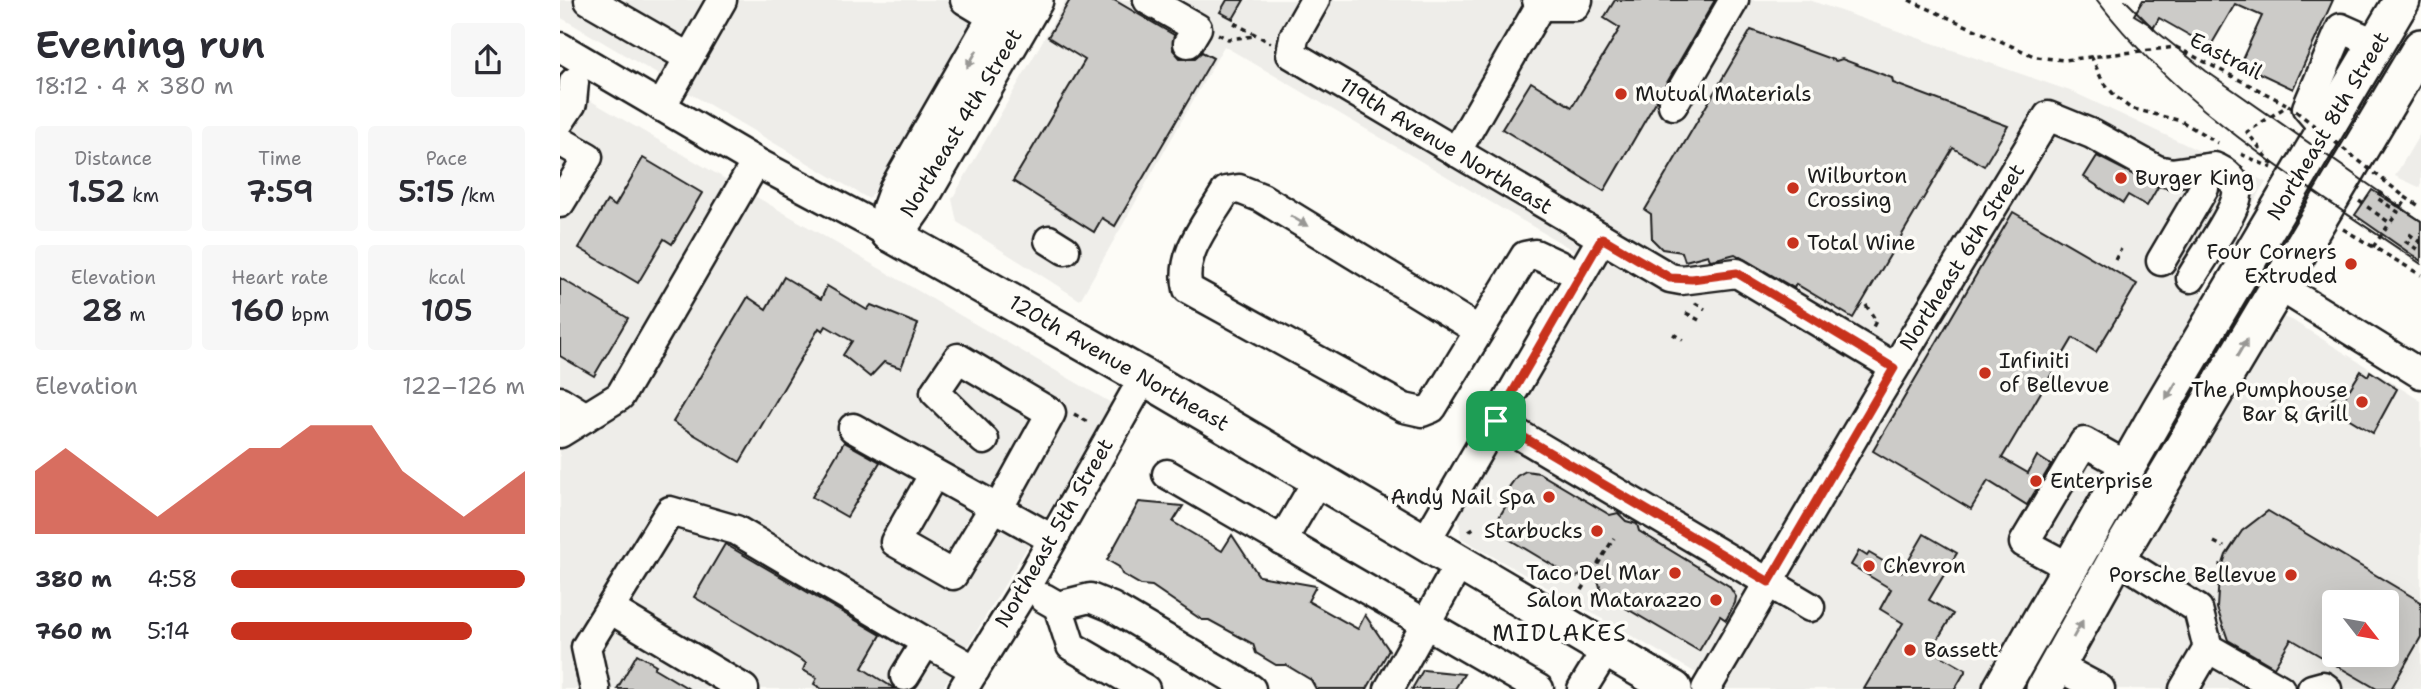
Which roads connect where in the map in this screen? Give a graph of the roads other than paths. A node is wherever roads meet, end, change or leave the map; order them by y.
1 (589, 0) edge
2 (722, 0) edge
3 (965, 0) edge
4 (1035, 0) edge
5 (1315, 0) edge
6 (1578, 0) edge
7 (1734, 0) edge
8 (2398, 1) edge
9 (1539, 3) edge
10 (1149, 7) edge
11 (1001, 9) edge
12 (1188, 43) dead end
13 (560, 47) edge
14 (2421, 47) edge
15 (688, 57) junction
16 (574, 78) edge
17 (1673, 105) dead end
18 (661, 107) junction
19 (560, 121) edge
20 (560, 141) edge
21 (1456, 152) junction
22 (756, 162) junction
23 (2204, 188) dead end
24 (560, 203) edge
25 (889, 233) junction
26 (1602, 238) junction
27 (2161, 261) dead end
28 (1580, 275) junction
29 (2191, 278) dead end
30 (2279, 286) junction
31 (1478, 330) junction
32 (1894, 368) junction
33 (2421, 374) edge
34 (1144, 377) junction
35 (560, 401) edge
36 (586, 417) junction
37 (1496, 421) junction
38 (853, 428) dead end
39 (560, 433) edge
40 (984, 440) dead end
41 (2127, 466) junction
42 (934, 474) junction
43 (1167, 474) dead end
44 (1317, 481) junction
45 (996, 508) junction
46 (1052, 539) junction
47 (1282, 541) junction
48 (1424, 544) junction
49 (2117, 558) junction
50 (1459, 564) junction
51 (2069, 567) junction
52 (1769, 582) junction
53 (1026, 587) junction
54 (1058, 606) junction
55 (1810, 607) dead end
56 (610, 609) junction
57 (1425, 624) junction
58 (926, 642) junction
59 (2208, 648) junction
60 (1606, 650) junction
61 (905, 676) dead end
62 (2051, 677) edge
63 (969, 680) edge
64 (595, 689) edge
65 (744, 689) edge
66 (1146, 689) edge
67 (1251, 689) edge
68 (1389, 689) edge
69 (1539, 689) edge
70 (1582, 689) edge
71 (1674, 689) edge
72 (1706, 689) edge
73 (2001, 689) edge
74 (2100, 689) edge
75 (2184, 689) edge
76 (2280, 689) edge
77 (2312, 689) edge
78 (2328, 689) edge

1 - 15 street
2 - 15 street
3 - 11 street
4 - 25 main road, Northeast 4th Street
5 - 21 street, 119th Avenue Northeast
6 - 9 street
7 - 17 street
8 -> 41 main road, Northeast 8th Street
9 - 21 street
10 - 12 street
11 -> 25 main road, Northeast 4th Street
13 - 16 street, 120th Avenue Northeast
14 - 30 main road, Northeast 8th Street
15 - 18 street
16 - 18 street, 120th Avenue Northeast
16 - 19 street
18 - 22 street, 120th Avenue Northeast
20 - 24 street
21 - 26 street, 119th Avenue Northeast
22 - 25 street, 120th Avenue Northeast
22 - 36 street
23 - 27 street
25 - 34 main road, 120th Avenue Northeast
26 - 28 street
26 - 32 street, 119th Avenue Northeast
28 - 31 street
28 - 37 street
29 - 32 street, Northeast 6th Street
30 - 33 street
49 -> 30 main road, Northeast 8th Street
31 -> 31 street
32 - 52 street, Northeast 6th Street
34 - 44 main road, 120th Avenue Northeast
34 - 46 street, Northeast 5th Street
35 - 36 street
36 - 39 street
37 - 48 street
37 - 52 street
38 - 42 street
40 - 45 street
41 - 51 main road, Northeast 8th Street
41 - 51 street
42 - 45 street
42 - 45 street
43 - 47 street
44 - 47 street
44 - 48 main road, 120th Avenue Northeast
45 - 46 street
46 - 53 street, Northeast 5th Street
47 - 57 street
48 - 50 main road, 120th Avenue Northeast
49 - 59 street
62 -> 49 main road, Northeast 8th Street
50 - 57 street
50 - 60 main road, 120th Avenue Northeast
51 - 73 main road, Northeast 8th Street
52 - 55 street
52 - 72 street, Northeast 6th Street
53 - 54 street
53 - 63 street, Northeast 5th Street
54 - 66 street
54 - 67 street
56 - 58 street
56 - 64 street
56 - 65 street
57 - 68 street
57 - 69 street
58 - 61 street
58 - 63 street
59 - 75 street
59 - 76 street
60 - 70 street
60 - 71 main road, 120th Avenue Northeast
62 - 74 street
77 - 78 street

